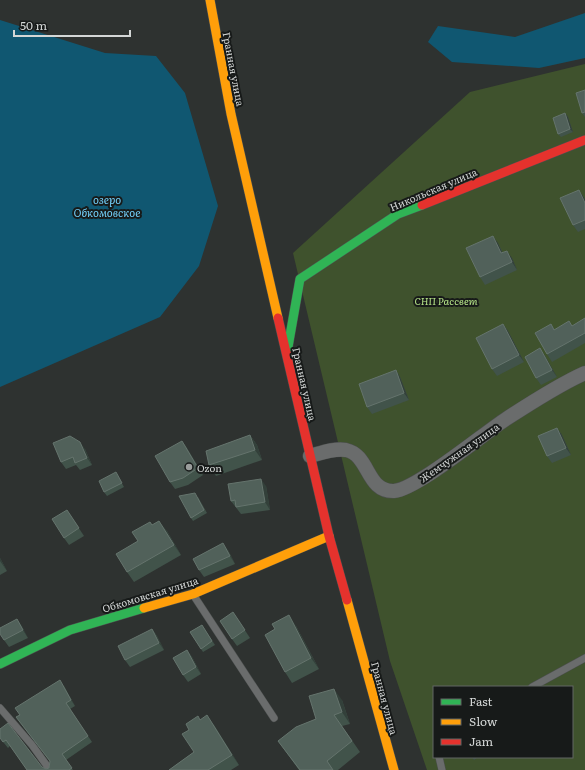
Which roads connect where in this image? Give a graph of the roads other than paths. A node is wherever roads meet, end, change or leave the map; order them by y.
1 (210, 0) edge
2 (585, 140) edge
3 (287, 355) junction
4 (585, 374) edge
5 (310, 456) junction
6 (329, 536) junction
7 (193, 594) junction
8 (585, 658) edge
9 (0, 664) edge
10 (534, 686) edge
11 (0, 708) edge
12 (274, 718) dead end
13 (439, 758) edge
14 (50, 770) edge
15 (394, 770) edge
16 (442, 770) edge

1 - 3 street, Гранная улица
2 - 3 street, Никольская улица
3 - 5 street, Гранная улица
4 - 5 street, Жемчужная улица
5 - 6 street, Гранная улица
6 - 7 street, Обкомовская улица
6 - 15 street, Гранная улица
7 - 9 street, Обкомовская улица
7 - 12 lane
8 - 10 lane
11 - 14 lane
13 - 16 lane

